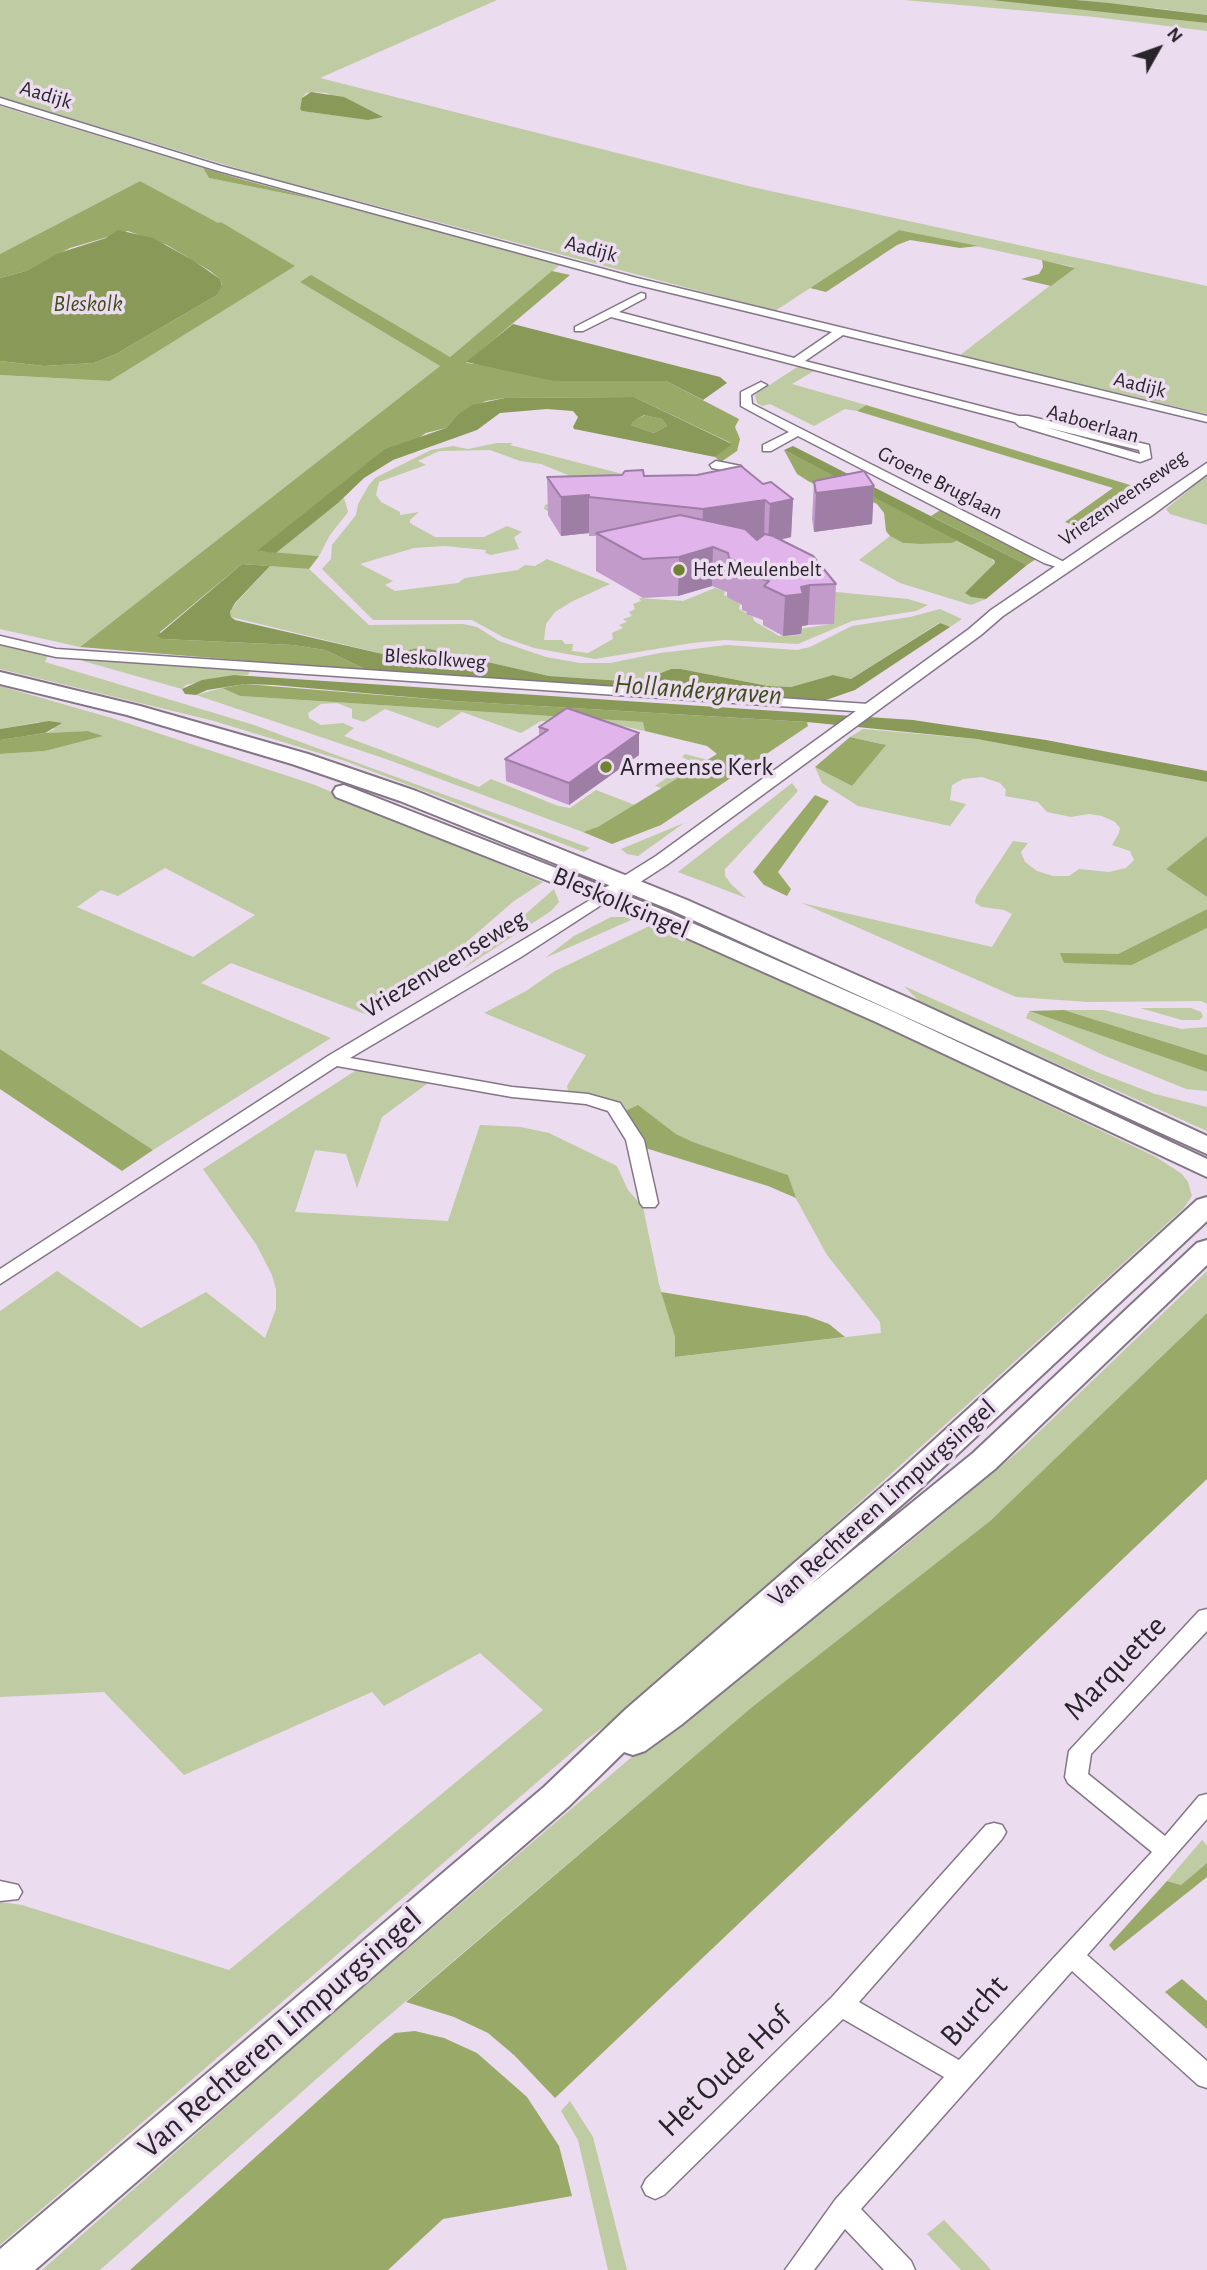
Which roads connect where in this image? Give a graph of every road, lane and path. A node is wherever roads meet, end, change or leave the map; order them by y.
1 (0, 102) edge
2 (641, 296) dead end
3 (610, 313) junction
4 (579, 329) dead end
5 (841, 331) junction
6 (798, 360) junction
7 (761, 385) dead end
8 (1019, 420) junction
9 (1207, 422) edge
10 (797, 432) junction
11 (768, 448) dead end
12 (716, 465) dead end
13 (1207, 467) edge
14 (737, 469) edge
15 (1066, 566) junction
16 (0, 640) edge
17 (8, 680) edge
18 (864, 711) junction
19 (617, 889) junction
20 (334, 1060) junction
21 (1207, 1146) edge
22 (1207, 1169) edge
23 (649, 1203) dead end
24 (1207, 1206) edge
25 (1207, 1249) edge
26 (0, 1278) edge
27 (1207, 1617) edge
28 (556, 1797) junction
29 (1207, 1803) edge
30 (994, 1832) dead end
31 (1167, 1851) junction
32 (1070, 1955) junction
33 (842, 2005) junction
34 (962, 2074) junction
35 (1207, 2077) edge
36 (655, 2187) dead end
37 (844, 2209) junction
38 (5, 2270) edge
39 (798, 2270) edge
40 (902, 2270) edge

1 - 5 street, Aadijk
2 - 3 street
3 - 4 street
3 - 6 street, Aaboerlaan
5 - 6 street
5 - 9 street, Aadijk
6 - 8 street, Aaboerlaan
7 - 10 street, Groene Bruglaan
8 - 8 street, Aaboerlaan
10 - 11 street
10 - 15 street, Groene Bruglaan
12 - 14 street
13 - 15 street, Vriezenveenseweg
15 - 18 street, Vriezenveenseweg
16 - 18 street, Bleskolkweg
17 - 19 main road, Bleskolksingel
18 - 19 street, Vriezenveenseweg
19 - 20 street, Vriezenveenseweg
19 - 21 main road, Bleskolksingel
19 - 22 main road, Bleskolksingel
20 - 23 street
20 - 26 street, Vriezenveenseweg
24 - 28 main road, Van Rechteren Limpurgsingel
25 - 28 main road, Van Rechteren Limpurgsingel
27 - 31 street, Marquette
28 - 38 main road, Van Rechteren Limpurgsingel
29 - 31 street, Burcht
30 - 33 street, Het Oude Hof
31 - 32 street, Burcht
32 - 34 street, Burcht
32 - 35 street
33 - 34 street
33 - 36 street, Het Oude Hof
34 - 37 street, Burcht
37 - 39 street, Burcht
37 - 40 street

